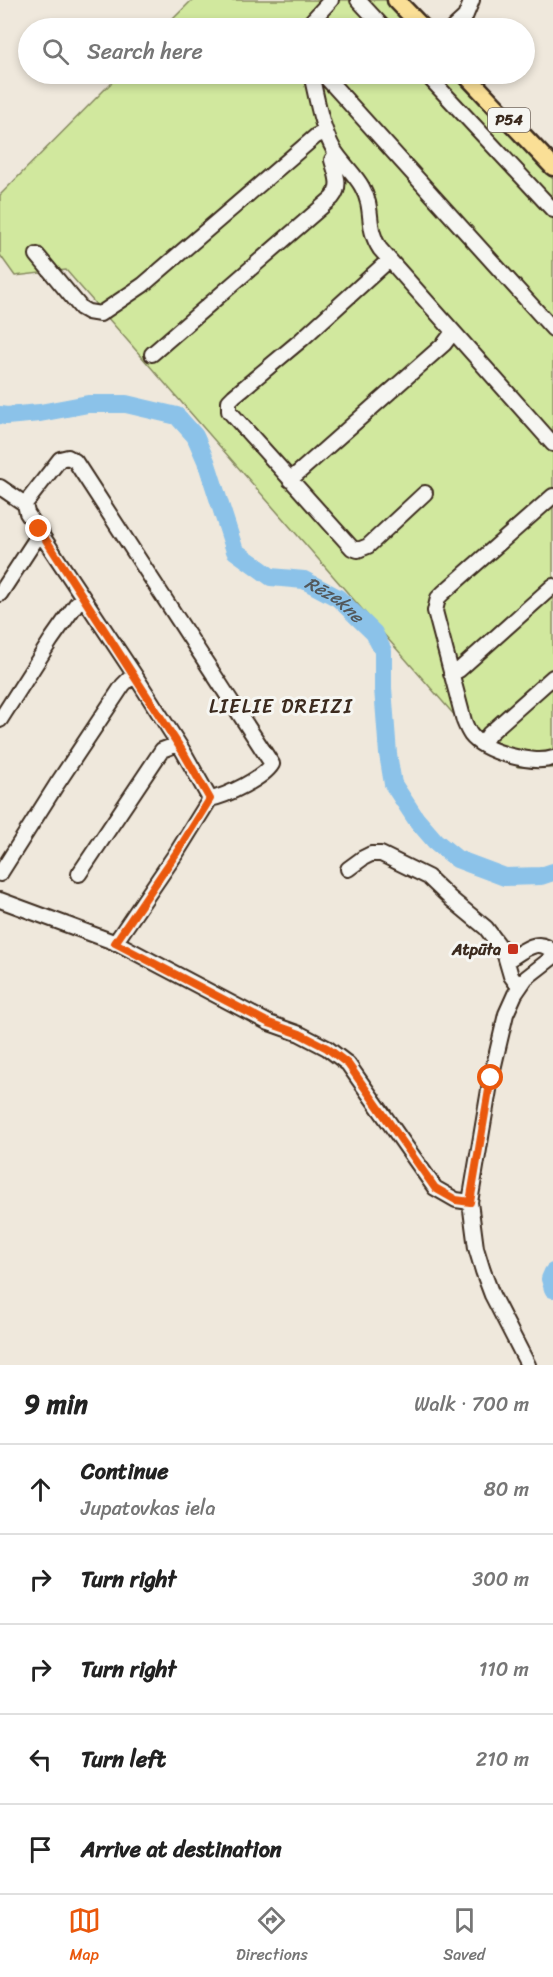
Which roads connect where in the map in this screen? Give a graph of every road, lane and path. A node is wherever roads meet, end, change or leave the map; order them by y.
1 (331, 0) edge
2 (358, 0) edge
3 (396, 0) edge
4 (472, 0) edge
5 (314, 18) edge
6 (375, 18) edge
7 (413, 18) edge
8 (464, 18) edge
9 (314, 84) edge
10 (332, 84) edge
11 (435, 84) edge
12 (474, 84) edge
13 (326, 132) junction
14 (336, 153) junction
15 (553, 167) edge
16 (553, 210) edge
17 (37, 255) dead end
18 (389, 260) junction
19 (553, 329) edge
20 (453, 332) junction
21 (152, 354) dead end
22 (553, 444) edge
23 (290, 480) junction
24 (0, 487) edge
25 (425, 493) dead end
26 (553, 496) edge
27 (25, 504) junction
28 (42, 534) junction
29 (553, 586) edge
30 (0, 594) edge
31 (84, 598) junction
32 (134, 674) junction
33 (451, 674) junction
34 (553, 676) edge
35 (0, 720) edge
36 (483, 743) junction
37 (178, 744) junction
38 (553, 758) edge
39 (210, 799) junction
40 (348, 869) dead end
41 (0, 874) edge
42 (79, 874) dead end
43 (0, 900) edge
44 (115, 943) junction
45 (553, 955) edge
46 (508, 960) junction
47 (519, 987) junction
48 (470, 1202) junction
49 (528, 1365) edge

1 - 5 street
2 - 6 street
3 - 7 main road
4 - 8 street
9 - 13 street
10 - 19 street
11 - 16 street
12 - 15 main road, P54
13 - 14 street
13 - 17 street
14 - 18 street
14 - 21 street
18 - 20 street
18 - 23 street
20 - 22 street
20 - 23 street
23 - 25 street
24 - 27 street
26 - 33 street
27 - 28 street
27 - 39 street
28 - 30 street
28 - 31 street
29 - 33 street
31 - 32 street
31 - 35 street
32 - 37 street
32 - 41 street
33 - 36 street
34 - 36 street
36 - 38 street
37 - 39 street
37 - 42 street
39 - 44 street
40 - 46 street
43 - 44 street
44 - 48 street
45 - 46 street
45 - 47 street
46 - 47 street
47 - 48 street
48 - 49 street

